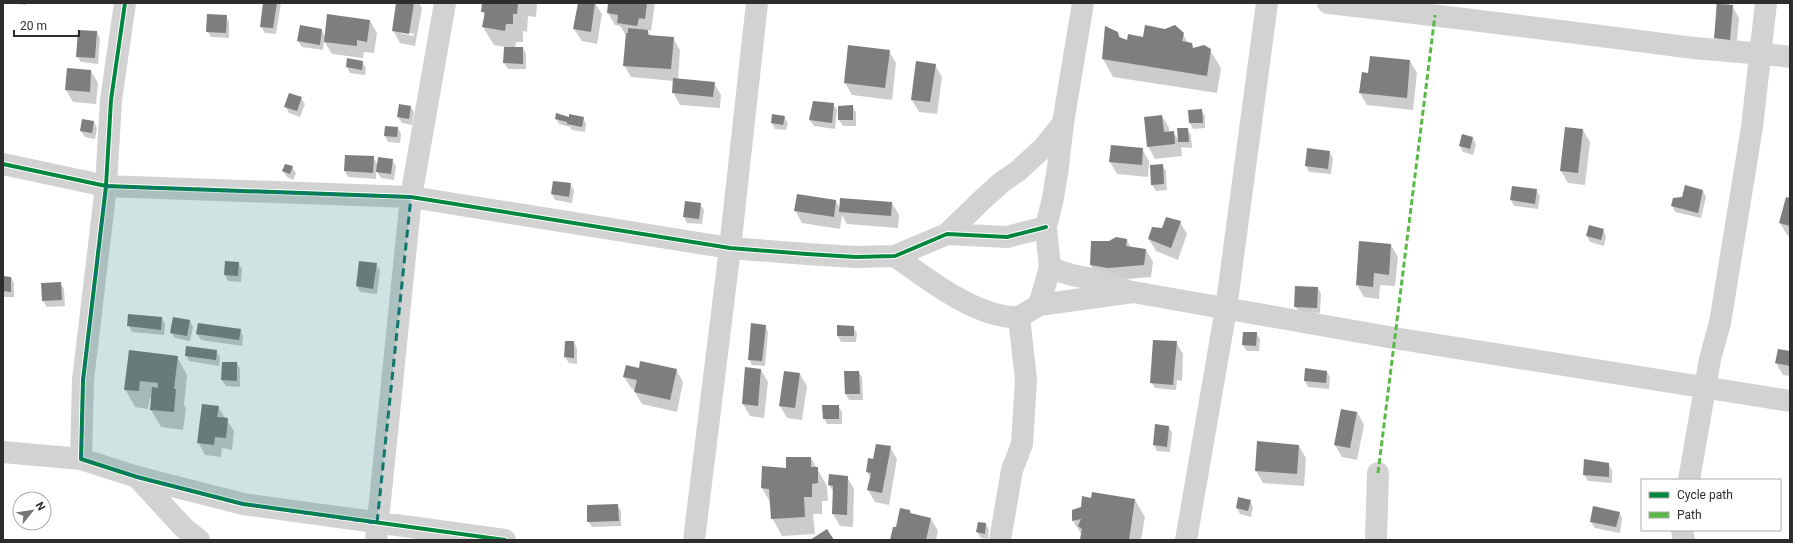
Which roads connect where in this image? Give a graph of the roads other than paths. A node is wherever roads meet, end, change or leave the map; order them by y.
1 (125, 3) edge
2 (445, 3) edge
3 (757, 3) edge
4 (1083, 3) edge
5 (1267, 3) edge
6 (1328, 3) edge
7 (1766, 3) edge
8 (1436, 9) edge
9 (1761, 53) junction
10 (1790, 57) edge
11 (1062, 123) junction
12 (3, 164) edge
13 (106, 186) junction
14 (411, 198) junction
15 (1046, 228) junction
16 (947, 234) junction
17 (730, 248) junction
18 (895, 256) junction
19 (1050, 268) junction
20 (1133, 292) junction
21 (1039, 305) junction
22 (1226, 309) junction
23 (1018, 317) junction
24 (1705, 388) junction
25 (1790, 401) edge
26 (3, 452) edge
27 (81, 459) junction
28 (1378, 473) dead end
29 (137, 478) junction
30 (1689, 479) edge
31 (376, 532) edge
32 (199, 540) edge
33 (505, 540) edge
34 (694, 540) edge
35 (1000, 540) edge
36 (1186, 540) edge
37 (1376, 540) edge

1 - 13 street
2 - 14 street
3 - 17 street
4 - 11 street
5 - 22 street
6 - 8 street
7 - 9 street
8 - 9 street
9 - 10 street
9 - 24 street
11 - 15 street
11 - 16 street
12 - 13 street
13 - 14 street
13 - 27 street
14 - 17 street
14 - 31 street
15 - 16 street
15 - 19 street
16 - 18 street
17 - 18 street
17 - 34 street
18 - 23 street
19 - 20 street
19 - 21 street
20 - 21 street
20 - 22 street
21 - 23 street
22 - 24 street
22 - 36 street
23 - 35 street
24 - 25 street
24 - 30 street
26 - 27 street
27 - 29 street
28 - 37 street
29 - 31 street
29 - 32 street
31 - 33 street

